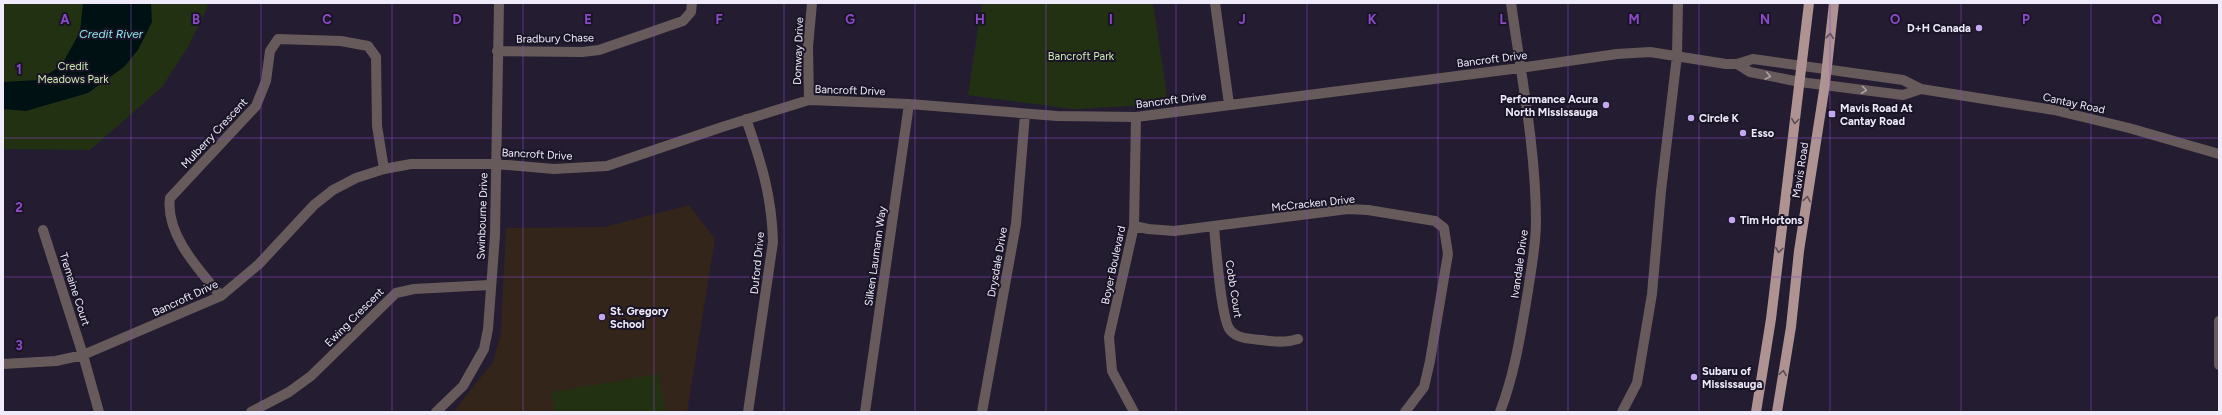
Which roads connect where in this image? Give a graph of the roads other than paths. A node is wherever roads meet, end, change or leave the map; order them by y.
1 (499, 3) edge
2 (692, 3) edge
3 (812, 3) edge
4 (1215, 3) edge
5 (1511, 3) edge
6 (1678, 3) edge
7 (1809, 3) edge
8 (1834, 3) edge
9 (497, 51) junction
10 (1677, 56) junction
11 (1738, 64) junction
12 (1802, 66) junction
13 (1520, 68) junction
14 (1827, 69) junction
15 (1800, 82) junction
16 (1825, 84) junction
17 (1921, 89) junction
18 (809, 100) junction
19 (909, 104) junction
20 (1229, 104) junction
21 (1025, 114) junction
22 (1136, 117) junction
23 (746, 119) junction
24 (2219, 154) edge
25 (495, 164) junction
26 (384, 169) junction
27 (1134, 226) junction
28 (1214, 227) junction
29 (43, 230) dead end
30 (490, 285) junction
31 (221, 296) junction
32 (2219, 321) edge
33 (1298, 339) dead end
34 (83, 355) junction
35 (3, 364) edge
36 (2219, 365) edge
37 (99, 412) edge
38 (251, 412) edge
39 (436, 412) edge
40 (748, 412) edge
41 (865, 412) edge
42 (982, 412) edge
43 (1134, 412) edge
44 (1405, 412) edge
45 (1500, 412) edge
46 (1622, 412) edge
47 (1756, 412) edge
48 (1778, 412) edge

1 - 9 street, Swinbourne Drive
2 - 9 street, Bradbury Chase
3 - 18 street, Donway Drive
4 - 20 street
5 - 13 street
6 - 10 street
7 - 12 main road, Mavis Road
14 -> 8 main road, Mavis Road
9 - 25 street, Swinbourne Drive
10 - 11 street, Bancroft Drive
10 - 13 street, Bancroft Drive
10 - 46 street
11 - 12 street, Bancroft Drive
11 -> 15 street, Bancroft Drive
12 - 14 street, Bancroft Drive
12 - 15 main road, Mavis Road
13 - 20 street, Bancroft Drive
13 - 45 street, Ivandale Drive
14 - 16 main road, Mavis Road
14 - 17 street, Cantay Road
15 - 16 street, Bancroft Drive
15 -> 47 main road, Mavis Road
16 -> 17 street, Cantay Road
48 -> 16 main road, Mavis Road
17 - 24 street, Cantay Road
18 - 19 street, Bancroft Drive
18 - 23 street, Bancroft Drive
19 - 21 street, Bancroft Drive
19 - 41 street, Silken Laumann Way
20 - 22 street, Bancroft Drive
21 - 22 street, Bancroft Drive
21 - 42 street, Drysdale Drive
22 - 27 street, Boyer Boulevard
23 - 25 street, Bancroft Drive
23 - 40 street, Duford Drive
25 - 26 street, Bancroft Drive
25 - 30 street, Swinbourne Drive
26 - 31 street, Bancroft Drive
26 - 31 street, Mulberry Crescent
27 - 28 street, McCracken Drive
27 - 43 street, Boyer Boulevard
28 - 33 street, Cobb Court
28 - 44 street, McCracken Drive
29 - 34 street, Tremaine Court
30 - 38 street, Ewing Crescent
30 - 39 street, Swinbourne Drive
31 - 34 street, Bancroft Drive
32 - 36 street
34 - 35 street, Bancroft Drive
34 - 37 street, Tremaine Court

